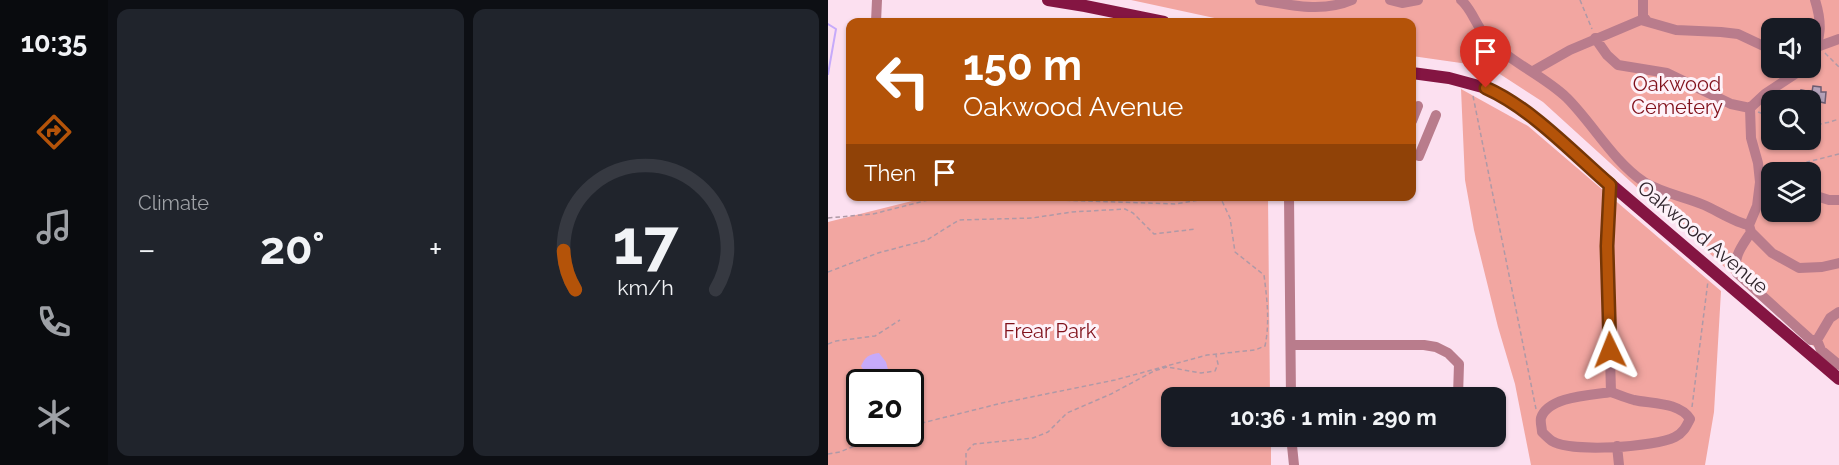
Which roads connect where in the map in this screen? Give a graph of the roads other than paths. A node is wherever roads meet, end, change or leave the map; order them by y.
1 (876, 0) edge
2 (1048, 0) edge
3 (1260, 0) edge
4 (1352, 0) edge
5 (1390, 0) edge
6 (1418, 0) edge
7 (1461, 0) edge
8 (1643, 0) edge
9 (1815, 0) edge
10 (876, 18) edge
11 (1144, 18) edge
12 (1818, 18) edge
13 (1647, 21) junction
14 (1595, 38) junction
15 (1839, 39) edge
16 (1761, 45) edge
17 (1821, 45) edge
18 (1533, 71) junction
19 (1416, 74) edge
20 (1789, 78) edge
21 (1418, 106) dead end
22 (1750, 108) junction
23 (1416, 111) edge
24 (1436, 115) dead end
25 (1416, 155) edge
26 (1759, 173) joint
27 (1610, 185) junction
28 (1821, 198) edge
29 (1839, 200) edge
30 (1289, 201) edge
31 (1750, 229) junction
32 (1839, 262) edge
33 (1839, 312) edge
34 (1817, 340) junction
35 (1291, 345) junction
36 (1839, 365) edge
37 (1839, 379) edge
38 (1291, 387) edge
39 (1459, 387) edge
40 (1611, 392) junction
41 (1617, 446) junction
42 (1293, 447) edge
43 (1294, 465) edge
44 (1619, 465) edge

1 - 10 street
2 - 11 main road
3 - 4 street
5 - 6 street
7 - 18 street
8 - 13 street
9 - 12 street
13 - 14 street
13 - 16 street
14 - 18 street
14 - 22 street
15 - 17 street
18 - 31 street
19 - 27 main road, Oakwood Avenue
20 - 22 street
21 - 23 street
22 - 26 street
24 - 25 street
26 - 31 street
27 - 37 main road, Oakwood Avenue
27 - 40 street
28 - 29 street
30 - 35 street
31 - 32 street
31 - 34 street
33 - 34 street
34 - 36 street
35 - 38 street
35 - 39 street
40 - 41 street
40 - 41 street
41 - 44 street
42 - 43 street

